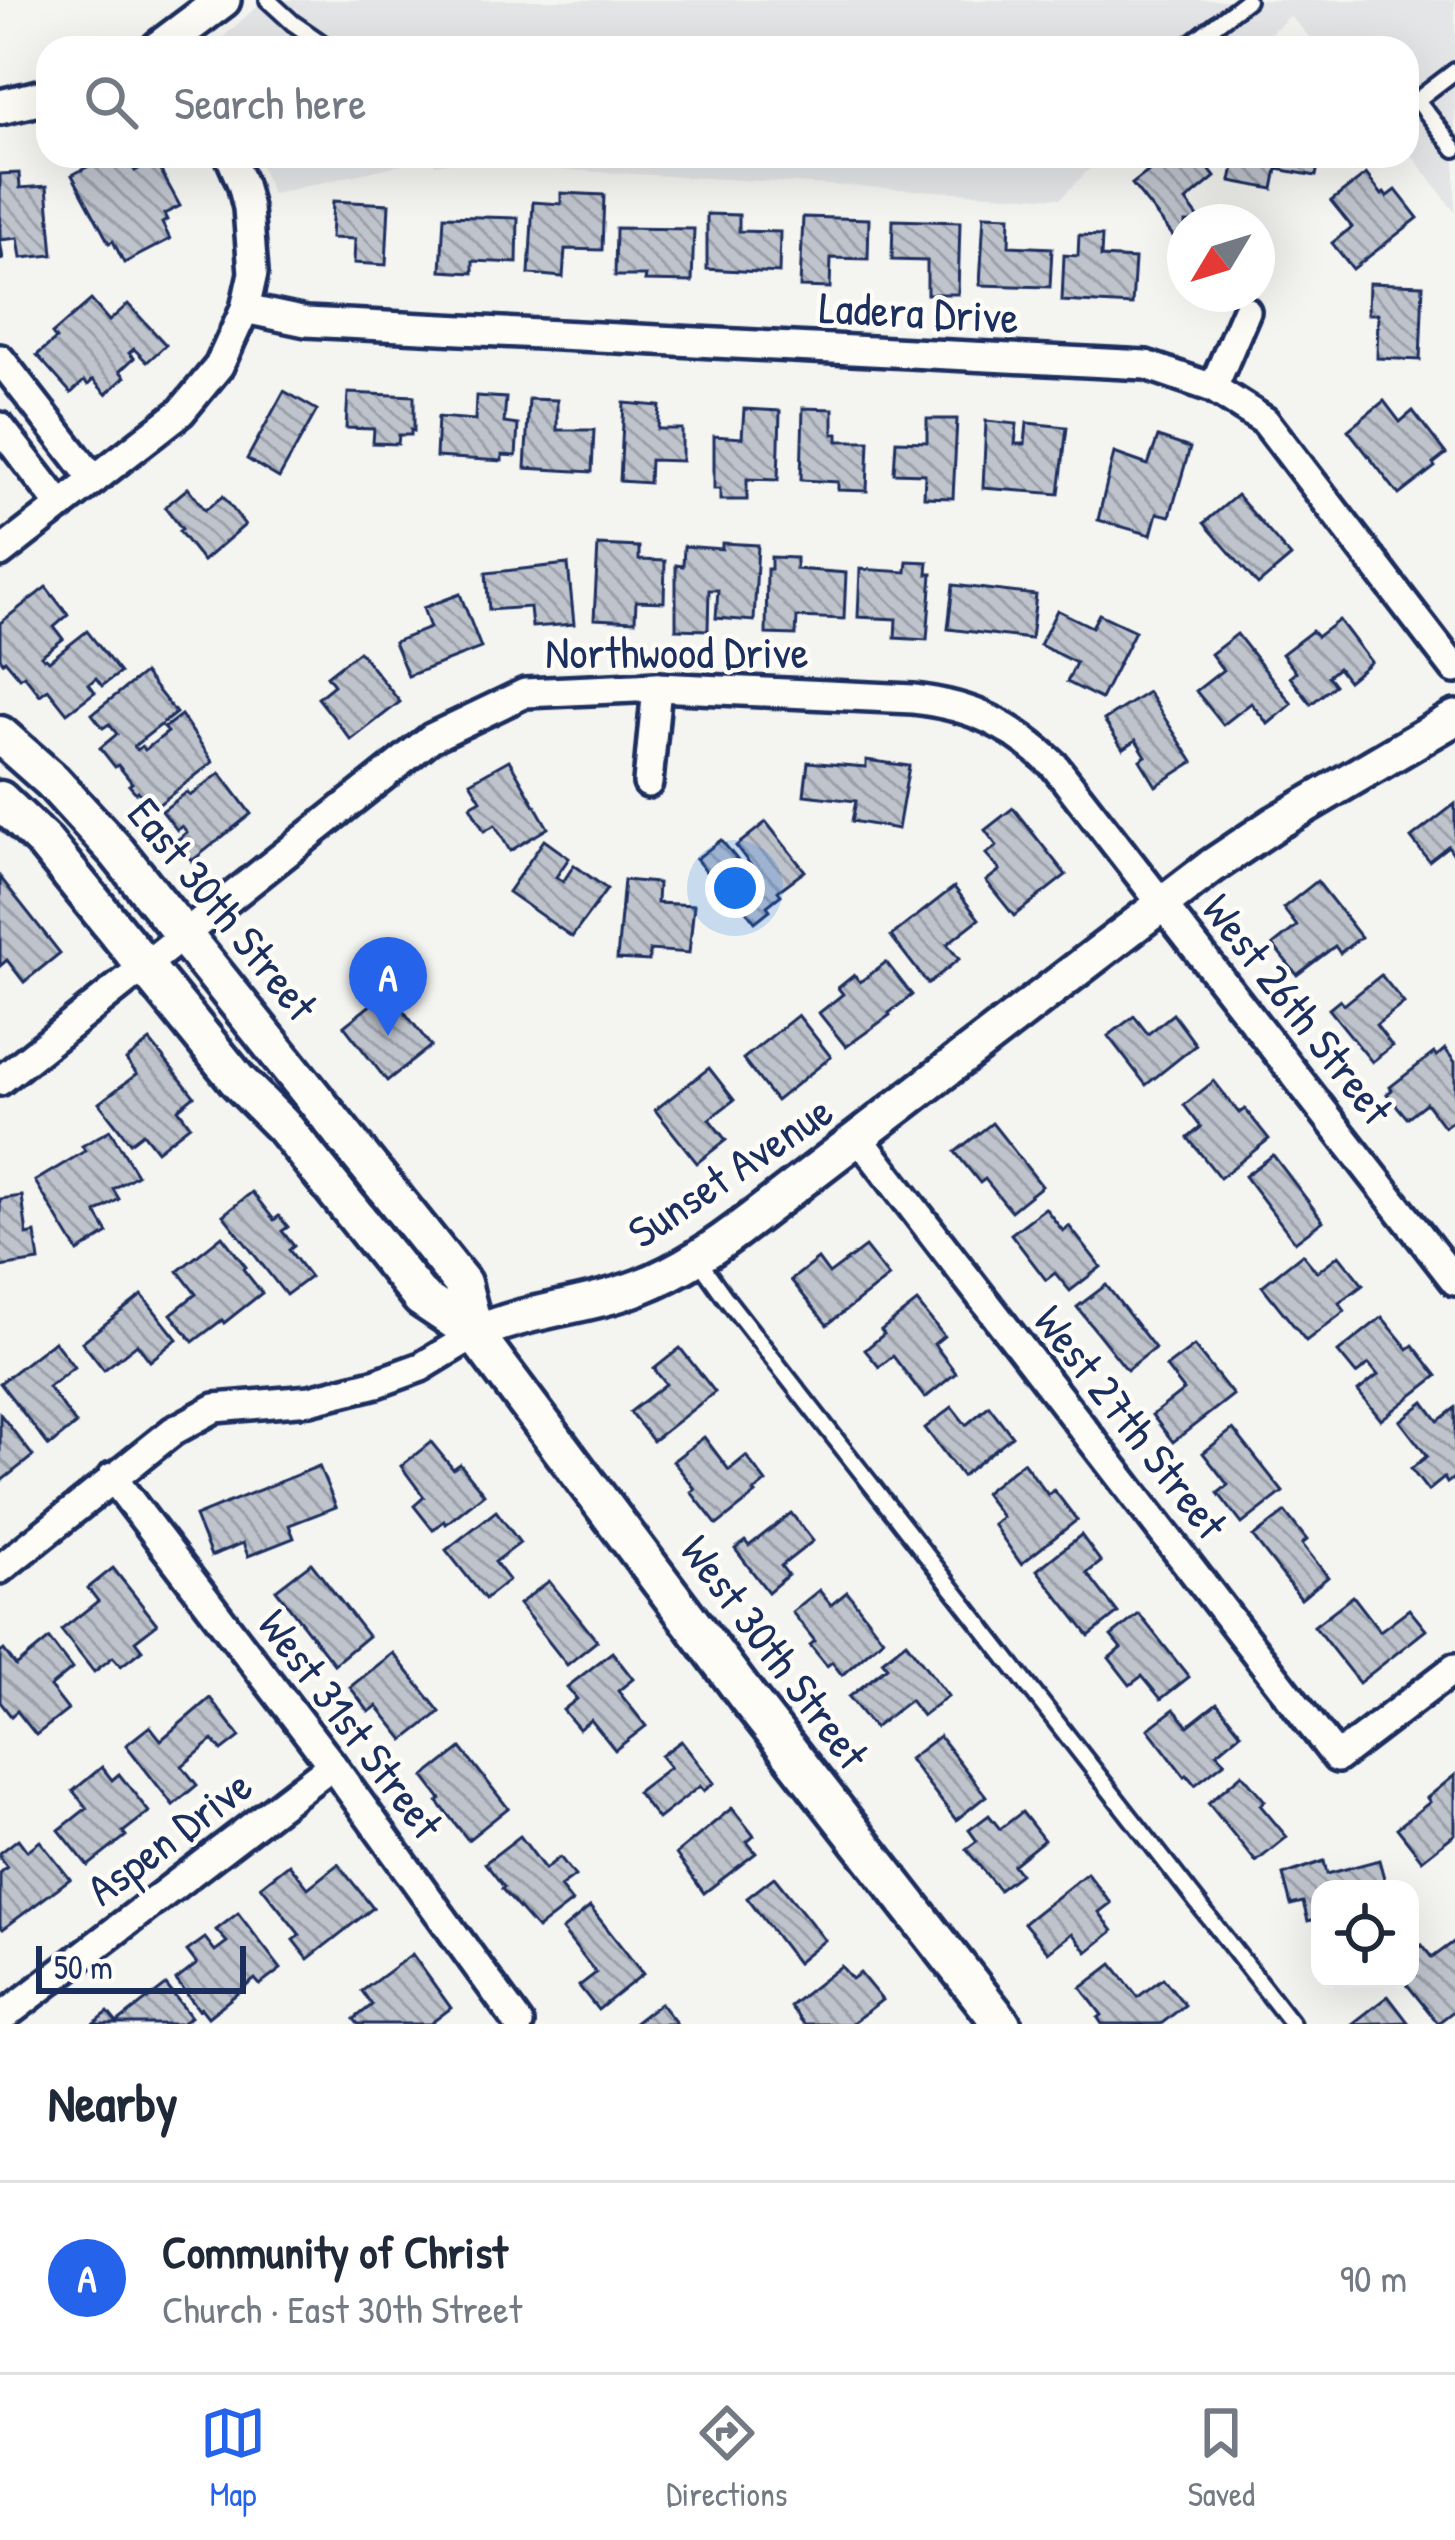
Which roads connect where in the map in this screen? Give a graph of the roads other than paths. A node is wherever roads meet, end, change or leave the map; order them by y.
1 (223, 0) edge
2 (268, 0) edge
3 (1246, 0) edge
4 (176, 36) edge
5 (311, 36) edge
6 (1200, 36) edge
7 (1455, 71) edge
8 (36, 98) edge
9 (1419, 98) edge
10 (1419, 103) edge
11 (0, 106) edge
12 (1455, 149) edge
13 (235, 168) edge
14 (245, 309) junction
15 (1246, 312) edge
16 (0, 359) edge
17 (1213, 388) junction
18 (0, 427) edge
19 (94, 480) junction
20 (61, 506) junction
21 (0, 553) edge
22 (1455, 669) edge
23 (657, 687) junction
24 (1455, 718) edge
25 (0, 735) edge
26 (648, 783) dead end
27 (0, 800) edge
28 (1162, 903) junction
29 (183, 934) junction
30 (145, 965) junction
31 (0, 1081) edge
32 (859, 1138) junction
33 (698, 1258) junction
34 (1455, 1281) edge
35 (475, 1334) junction
36 (112, 1477) junction
37 (0, 1569) edge
38 (1455, 1668) edge
39 (332, 1765) junction
40 (0, 2019) edge
41 (519, 2024) edge
42 (1002, 2024) edge
43 (1292, 2024) edge

1 - 4 street
2 - 5 lane
3 - 6 lane
7 - 9 lane
8 - 11 street
10 - 12 lane
13 - 14 street
14 - 17 street, Ladera Drive
14 - 19 street
15 - 17 street
16 - 19 street
17 - 22 street, Ladera Drive
18 - 20 street
19 - 20 street
20 - 21 street
23 - 26 street
23 - 28 street, Northwood Drive
23 - 29 street, Northwood Drive
24 - 28 street, Sunset Avenue
25 - 29 main road, East 30th Street
27 - 30 main road
28 - 32 street, Sunset Avenue
28 - 34 street, West 26th Street
29 - 30 street, Northwood Drive
29 - 35 main road, East 30th Street
30 - 31 street, Northwood Drive
30 - 35 main road
32 - 33 street, Sunset Avenue
32 - 38 street, West 27th Street
33 - 35 street, Sunset Avenue
33 - 43 lane
35 - 36 street, Sunset Avenue
35 - 42 main road, West 30th Street
36 - 37 street, Sunset Avenue
36 - 39 street, West 31st Street
39 - 40 street, Aspen Drive
39 - 41 street, West 31st Street

